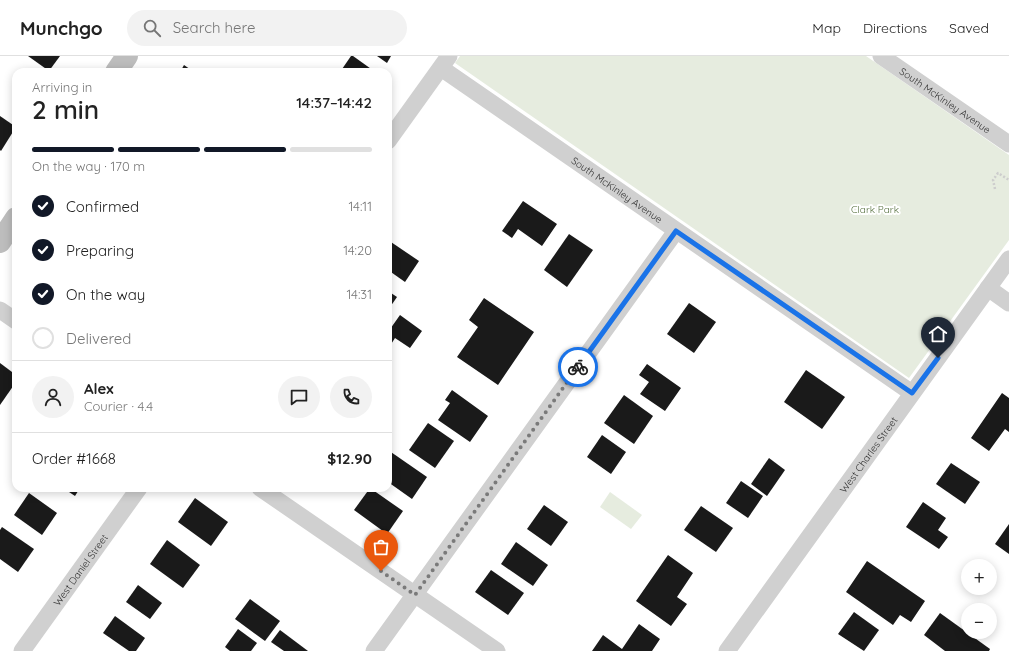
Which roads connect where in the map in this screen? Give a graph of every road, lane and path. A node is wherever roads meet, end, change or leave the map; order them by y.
1 (127, 56) edge
2 (881, 56) edge
3 (445, 62) edge
4 (119, 68) edge
5 (392, 135) edge
6 (1009, 144) edge
7 (1009, 180) edge
8 (995, 189) dead end
9 (12, 224) edge
10 (676, 231) junction
11 (0, 242) edge
12 (1009, 259) edge
13 (988, 288) junction
14 (1009, 303) edge
15 (0, 310) edge
16 (12, 318) edge
17 (912, 393) junction
18 (136, 492) edge
19 (266, 492) edge
20 (415, 595) junction
21 (22, 651) edge
22 (374, 651) edge
23 (497, 651) edge
24 (727, 651) edge

1 - 4 street
2 - 6 street, South McKinley Avenue
3 - 5 street
3 - 10 street, South McKinley Avenue
7 - 8 path
9 - 11 street
10 - 17 street, South McKinley Avenue
10 - 20 street
12 - 13 street, West Charles Street
13 - 14 street
13 - 17 street, West Charles Street
15 - 16 street
17 - 24 street, West Charles Street
18 - 21 street, West Daniel Street
19 - 20 street
20 - 22 street
20 - 23 street

